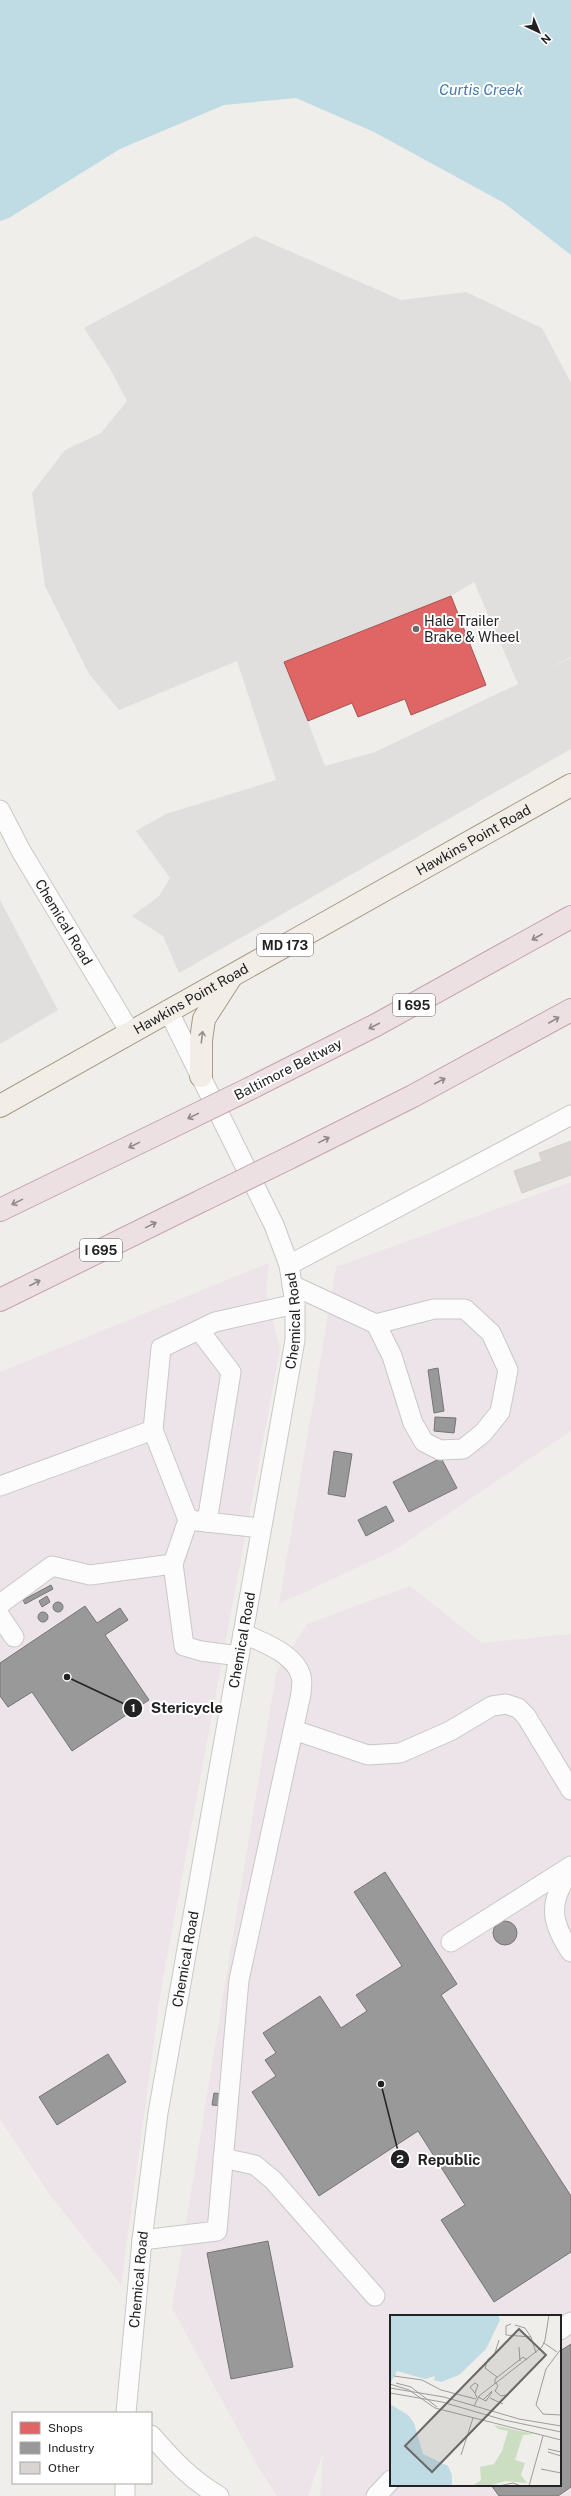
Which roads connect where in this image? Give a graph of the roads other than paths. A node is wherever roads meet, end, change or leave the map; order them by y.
1 (571, 785) edge
2 (0, 810) edge
3 (571, 917) edge
4 (233, 974) junction
5 (168, 1010) junction
6 (571, 1010) edge
7 (130, 1032) junction
8 (201, 1076) junction
9 (0, 1106) edge
10 (571, 1115) edge
11 (0, 1210) edge
12 (290, 1266) junction
13 (294, 1294) junction
14 (0, 1300) edge
15 (376, 1324) junction
16 (199, 1330) junction
17 (153, 1430) junction
18 (0, 1486) edge
19 (188, 1520) junction
20 (207, 1522) junction
21 (261, 1528) junction
22 (173, 1564) junction
23 (0, 1604) edge
24 (0, 1616) edge
25 (242, 1633) junction
26 (14, 1637) dead end
27 (239, 1656) junction
28 (294, 1730) junction
29 (571, 1790) edge
30 (571, 1867) edge
31 (451, 1942) dead end
32 (571, 1952) edge
33 (223, 2158) junction
34 (142, 2240) junction
35 (375, 2296) dead end
36 (571, 2322) edge
37 (561, 2329) edge
38 (128, 2411) edge
39 (152, 2436) edge
40 (390, 2481) edge
41 (125, 2484) edge
42 (125, 2496) edge
43 (219, 2496) edge
44 (376, 2496) edge

1 - 4 main road, Hawkins Point Road / MD 173
2 - 7 street, Chemical Road
3 -> 11 highway, Baltimore Beltway / I 695, bridge
4 - 5 main road, Hawkins Point Road / MD 173
8 -> 4 main road
5 - 7 main road, Hawkins Point Road / MD 173
5 - 8 street, Chemical Road
14 -> 6 highway, I 695, bridge
7 - 9 main road, Hawkins Point Road / MD 173
8 - 12 street, Chemical Road
10 - 12 street
12 - 13 street, Chemical Road
13 - 15 street
13 - 16 street
13 - 21 street, Chemical Road
15 - 15 street
16 - 17 street
16 - 20 street
17 - 18 street
17 - 19 street
19 - 20 street
19 - 22 street
20 - 21 street
21 - 25 street, Chemical Road
22 - 23 street
22 - 27 street
24 - 26 street
25 - 27 street, Chemical Road
25 - 28 street
27 - 34 street, Chemical Road
28 - 29 street
28 - 33 street
30 - 31 street
30 - 32 street
33 - 34 street
33 - 35 street
34 - 38 street, Chemical Road
36 - 37 street
39 - 43 street
40 - 44 street
41 - 42 street

